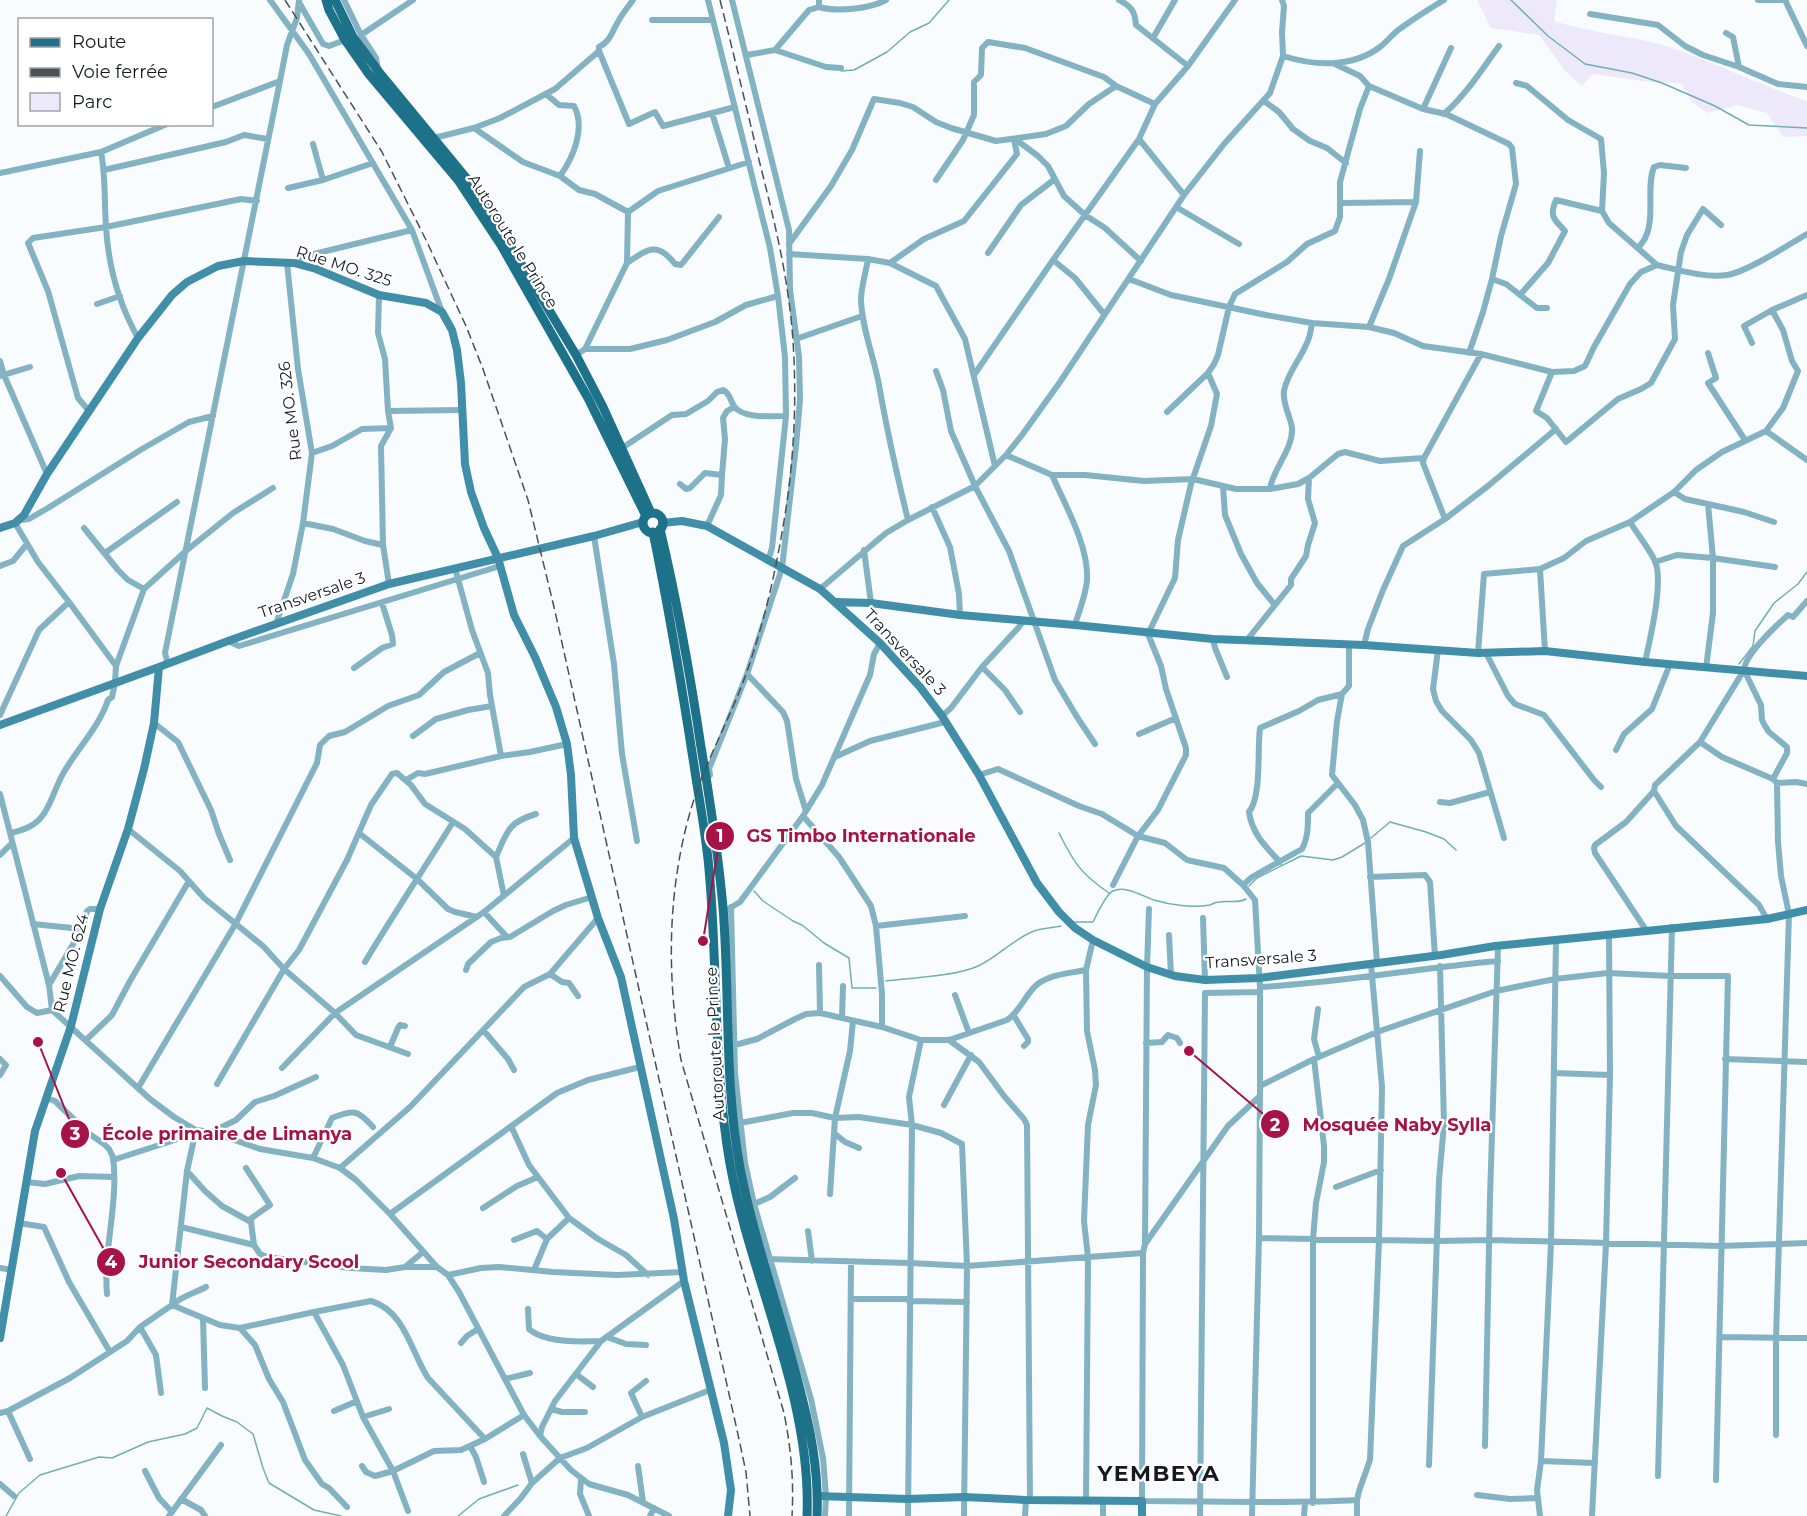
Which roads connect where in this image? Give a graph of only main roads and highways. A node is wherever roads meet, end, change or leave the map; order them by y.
1 (326, 0) edge
2 (335, 0) edge
3 (647, 517) junction
4 (659, 528) junction
5 (807, 1516) edge
6 (817, 1516) edge

1 - 3 main road, Autoroute le Prince
2 - 3 main road, Autoroute le Prince
3 - 4 main road
3 - 4 main road
4 - 5 main road, Autoroute le Prince
4 - 6 main road, Autoroute le Prince

